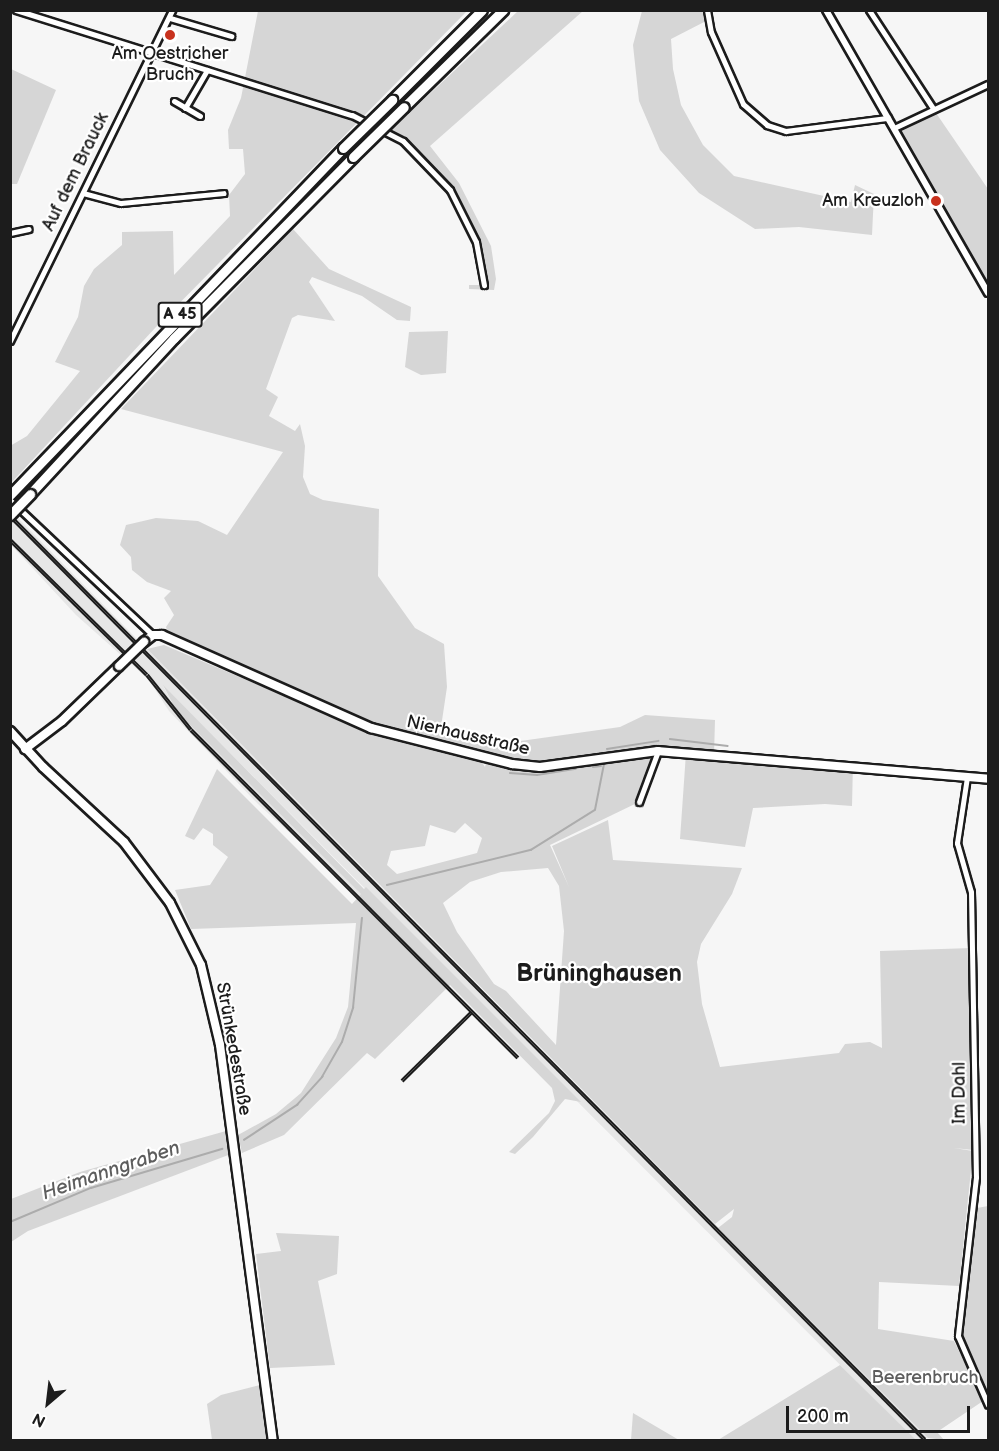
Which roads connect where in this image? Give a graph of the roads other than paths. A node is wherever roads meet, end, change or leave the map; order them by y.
1 (16, 10) edge
2 (40, 10) edge
3 (172, 10) edge
4 (482, 10) edge
5 (503, 10) edge
6 (707, 10) edge
7 (826, 10) edge
8 (869, 10) edge
9 (37, 18) junction
10 (170, 18) junction
11 (231, 36) dead end
12 (152, 55) junction
13 (207, 70) junction
14 (988, 84) edge
15 (174, 101) dead end
16 (185, 108) junction
17 (933, 108) junction
18 (200, 116) dead end
19 (888, 118) junction
20 (894, 128) junction
21 (83, 193) junction
22 (224, 193) dead end
23 (29, 229) dead end
24 (10, 233) edge
25 (484, 285) dead end
26 (988, 293) edge
27 (10, 341) edge
28 (10, 495) edge
29 (10, 500) edge
30 (10, 515) edge
31 (153, 635) junction
32 (10, 731) edge
33 (25, 749) junction
34 (658, 751) junction
35 (967, 777) junction
36 (988, 779) edge
37 (639, 802) dead end
38 (988, 1405) edge
39 (273, 1440) edge

1 - 9 street
2 - 9 street
3 - 10 street, Auf dem Brauck
4 - 28 highway, A 45, bridge
5 - 30 highway, A 45, bridge
6 - 19 street
7 - 19 street
8 - 17 street
9 - 12 street
10 - 11 street
10 - 12 street, Auf dem Brauck
12 - 13 street
12 - 21 street, Auf dem Brauck
13 - 16 street
13 - 25 street
14 - 17 street
15 - 16 street
16 - 18 street
17 - 20 street
19 - 20 street
20 - 26 street
21 - 22 street
21 - 27 street, Auf dem Brauck
23 - 24 street
29 - 31 street
31 - 33 main road, bridge
31 - 34 main road, Nierhausstraße
32 - 33 main road, Strünkedestraße
33 - 39 main road, Strünkedestraße
34 - 35 main road, Nierhausstraße
34 - 37 street
35 - 36 main road, Nierhausstraße
35 - 38 street, Im Dahl

